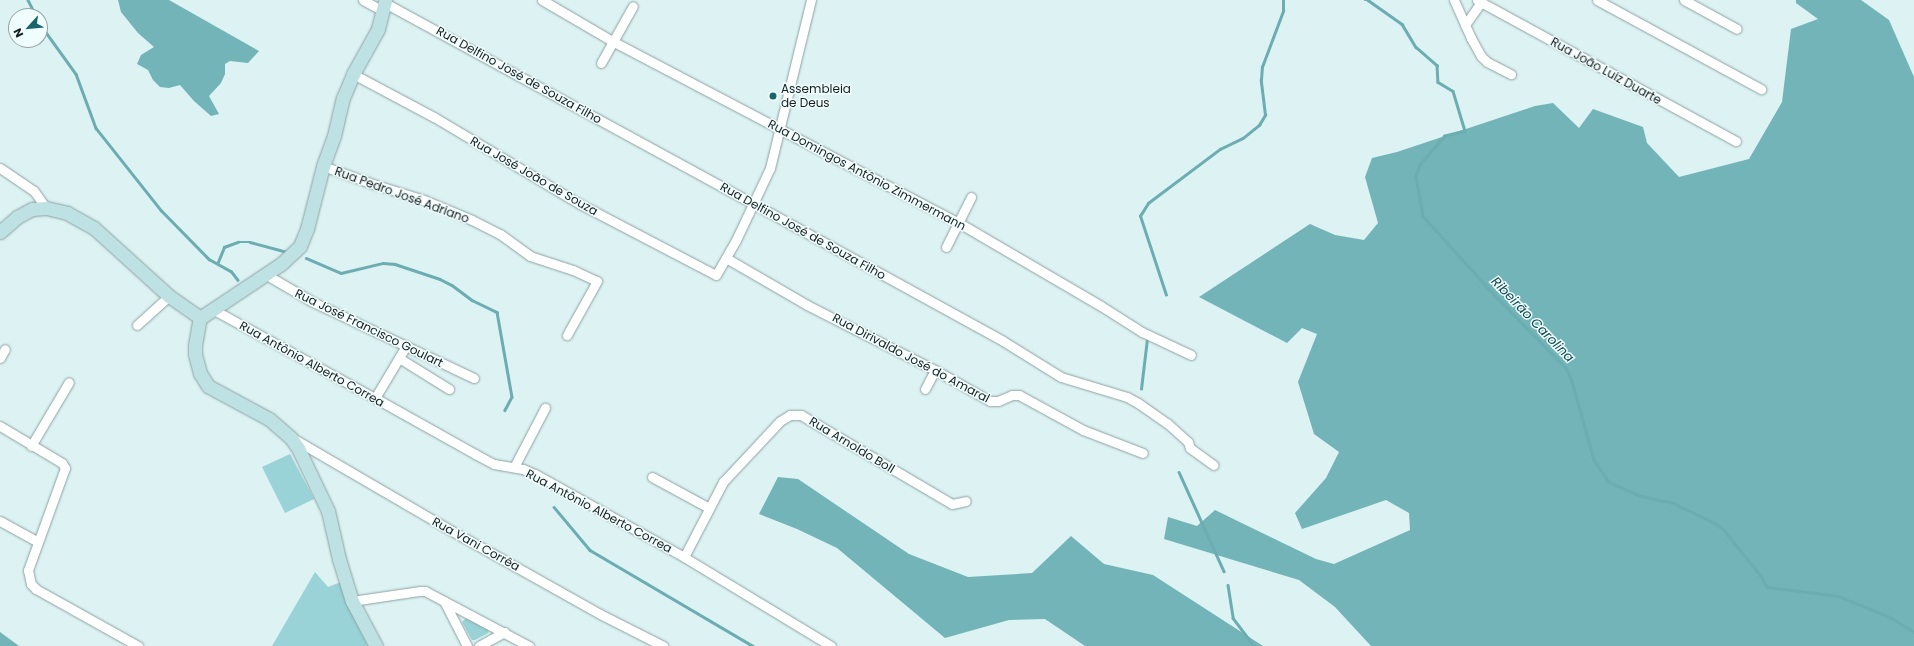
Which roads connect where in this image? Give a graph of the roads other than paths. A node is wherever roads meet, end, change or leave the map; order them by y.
1 (363, 0) edge
2 (542, 0) edge
3 (811, 0) edge
4 (1454, 0) edge
5 (1597, 0) edge
6 (1684, 0) edge
7 (1479, 1) edge
8 (384, 5) edge
9 (633, 6) dead end
10 (1465, 25) junction
11 (1737, 30) dead end
12 (614, 42) junction
13 (601, 63) dead end
14 (353, 74) junction
15 (1511, 74) dead end
16 (1761, 89) dead end
17 (779, 129) junction
18 (1736, 141) dead end
19 (323, 166) junction
20 (0, 168) edge
21 (972, 197) dead end
22 (754, 204) junction
23 (46, 208) junction
24 (959, 223) junction
25 (0, 232) edge
26 (946, 247) dead end
27 (726, 258) junction
28 (265, 274) junction
29 (169, 296) junction
30 (214, 310) junction
31 (200, 318) junction
32 (137, 325) dead end
33 (568, 335) dead end
34 (406, 346) junction
35 (6, 349) dead end
36 (1191, 355) dead end
37 (0, 358) edge
38 (399, 358) junction
39 (935, 370) junction
40 (474, 378) dead end
41 (69, 382) dead end
42 (925, 388) dead end
43 (449, 389) dead end
44 (375, 398) junction
45 (546, 408) dead end
46 (0, 426) edge
47 (291, 438) junction
48 (32, 446) junction
49 (1144, 453) dead end
50 (1213, 465) dead end
51 (514, 467) junction
52 (652, 477) dead end
53 (966, 501) dead end
54 (709, 508) junction
55 (0, 521) edge
56 (38, 542) junction
57 (684, 557) junction
58 (352, 601) junction
59 (444, 601) junction
60 (504, 632) junction
61 (138, 646) edge
62 (376, 646) edge
63 (467, 646) edge
64 (479, 646) edge
65 (529, 646) edge
66 (663, 646) edge
67 (831, 646) edge

1 - 8 street, Rua Delfino José de Souza Filho
2 - 12 street, Rua Domingos Antônio Zimmermann
3 - 17 street
4 - 10 street
5 - 16 street
6 - 11 street
7 - 10 street
7 - 18 street, Rua João Luiz Duarte
8 - 14 street
8 - 22 street, Rua Delfino José de Souza Filho
9 - 12 street
10 - 15 street
12 - 13 street
12 - 17 street, Rua Domingos Antônio Zimmermann
14 - 19 street
14 - 27 street, Rua José João de Souza
17 - 22 street
17 - 24 street, Rua Domingos Antônio Zimmermann
19 - 28 street
19 - 33 street, Rua Pedro José Adriano
20 - 23 street
21 - 24 street
22 - 27 street
22 - 50 street, Rua Delfino José de Souza Filho
23 - 25 street
23 - 29 street
24 - 26 street
24 - 36 street, Rua Domingos Antônio Zimmermann
27 - 39 street, Rua Dirivaldo José do Amaral
28 - 30 street
28 - 34 street, Rua José Francisco Goulart
29 - 31 street
29 - 32 street
30 - 31 street
30 - 44 street, Rua Antônio Alberto Correa
31 - 47 street
34 - 38 street
34 - 40 street, Rua José Francisco Goulart
35 - 37 street
38 - 43 street
38 - 44 street
39 - 42 street
39 - 49 street, Rua Dirivaldo José do Amaral
41 - 48 street
44 - 51 street, Rua Antônio Alberto Correa
45 - 51 street
46 - 48 street
47 - 58 street
47 - 66 street, Rua Vani Corrêa
48 - 56 street
51 - 57 street, Rua Antônio Alberto Correa
52 - 54 street
53 - 54 street, Rua Arnoldo Boll
54 - 57 street, Rua Arnoldo Boll
55 - 56 street
56 - 61 street
57 - 67 street, Rua Antônio Alberto Correa
58 - 59 street
58 - 62 street
59 - 60 street
59 - 63 street
60 - 64 street
60 - 65 street

